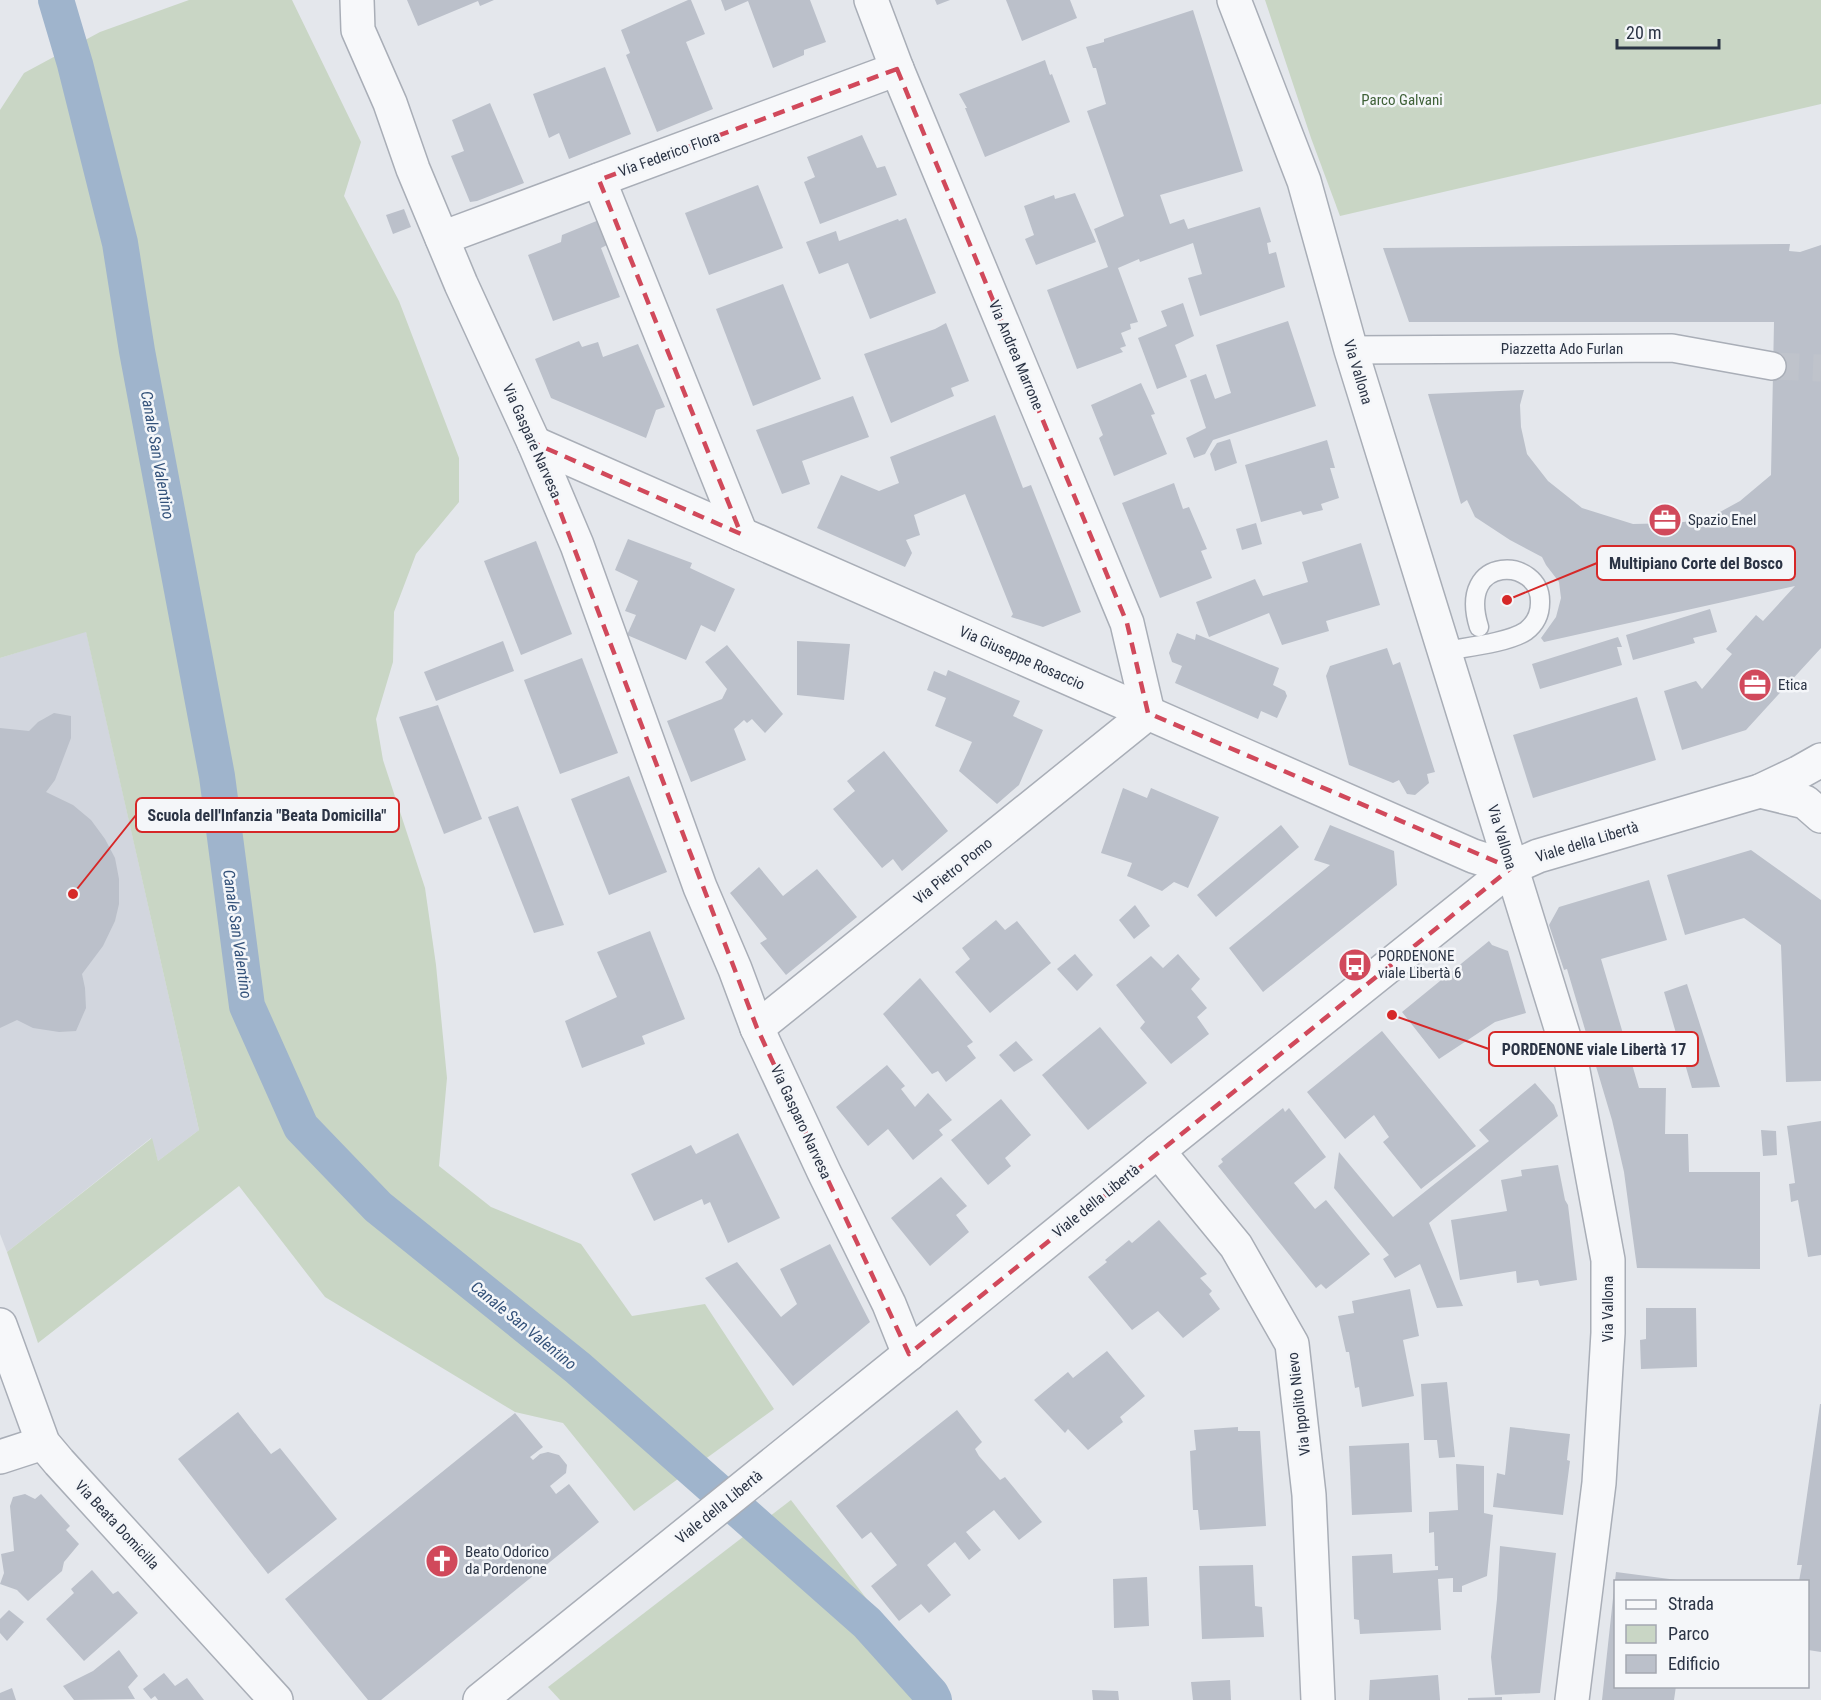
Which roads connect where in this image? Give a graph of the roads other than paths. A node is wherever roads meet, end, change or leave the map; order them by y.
1 (357, 0) edge
2 (871, 0) edge
3 (1234, 0) edge
4 (897, 69) junction
5 (599, 180) junction
6 (442, 238) junction
7 (1351, 350) junction
8 (1772, 366) tunnel mouth
9 (534, 443) junction
10 (741, 534) junction
11 (1479, 627) dead end
12 (1445, 651) junction
13 (1148, 713) junction
14 (1821, 760) edge
15 (1760, 790) junction
16 (1821, 816) edge
17 (1511, 868) junction
18 (700, 887) joint
19 (757, 1028) junction
20 (1158, 1150) junction
21 (0, 1325) edge
22 (909, 1354) junction
23 (44, 1443) junction
24 (0, 1457) edge
25 (276, 1700) edge
26 (480, 1700) edge
27 (1318, 1700) edge
28 (1572, 1700) edge

1 - 6 street, Via Gaspare Narvesa
2 - 4 street, Via Andrea Marrone
3 - 7 street, Via Vallona
4 - 5 street, Via Federico Flora
4 - 13 street, Via Andrea Marrone
5 - 6 street, Via Federico Flora
5 - 10 street
6 - 9 street, Via Gaspare Narvesa
7 - 8 street, Piazzetta Ado Furlan
7 - 12 street, Via Vallona
9 - 10 street, Via Giuseppe Rosaccio
9 - 18 street, Via Gaspare Narvesa
10 - 13 street, Via Giuseppe Rosaccio
11 - 12 lane
12 - 17 street, Via Vallona
13 - 17 street, Via Giuseppe Rosaccio
13 - 19 street, Via Pietro Pomo
14 - 15 street, Viale della Libertà
15 - 16 street
15 - 17 street, Viale della Libertà
17 - 20 street, Viale della Libertà
17 - 28 street, Via Vallona
18 - 19 street, Via Gasparo Narvesa
19 - 22 street, Via Gasparo Narvesa
20 - 22 street, Viale della Libertà
20 - 27 street, Via Ippolito Nievo
21 - 23 street, Via Beata Domicilla
22 - 26 street, Viale della Libertà
23 - 24 street
23 - 25 street, Via Beata Domicilla

